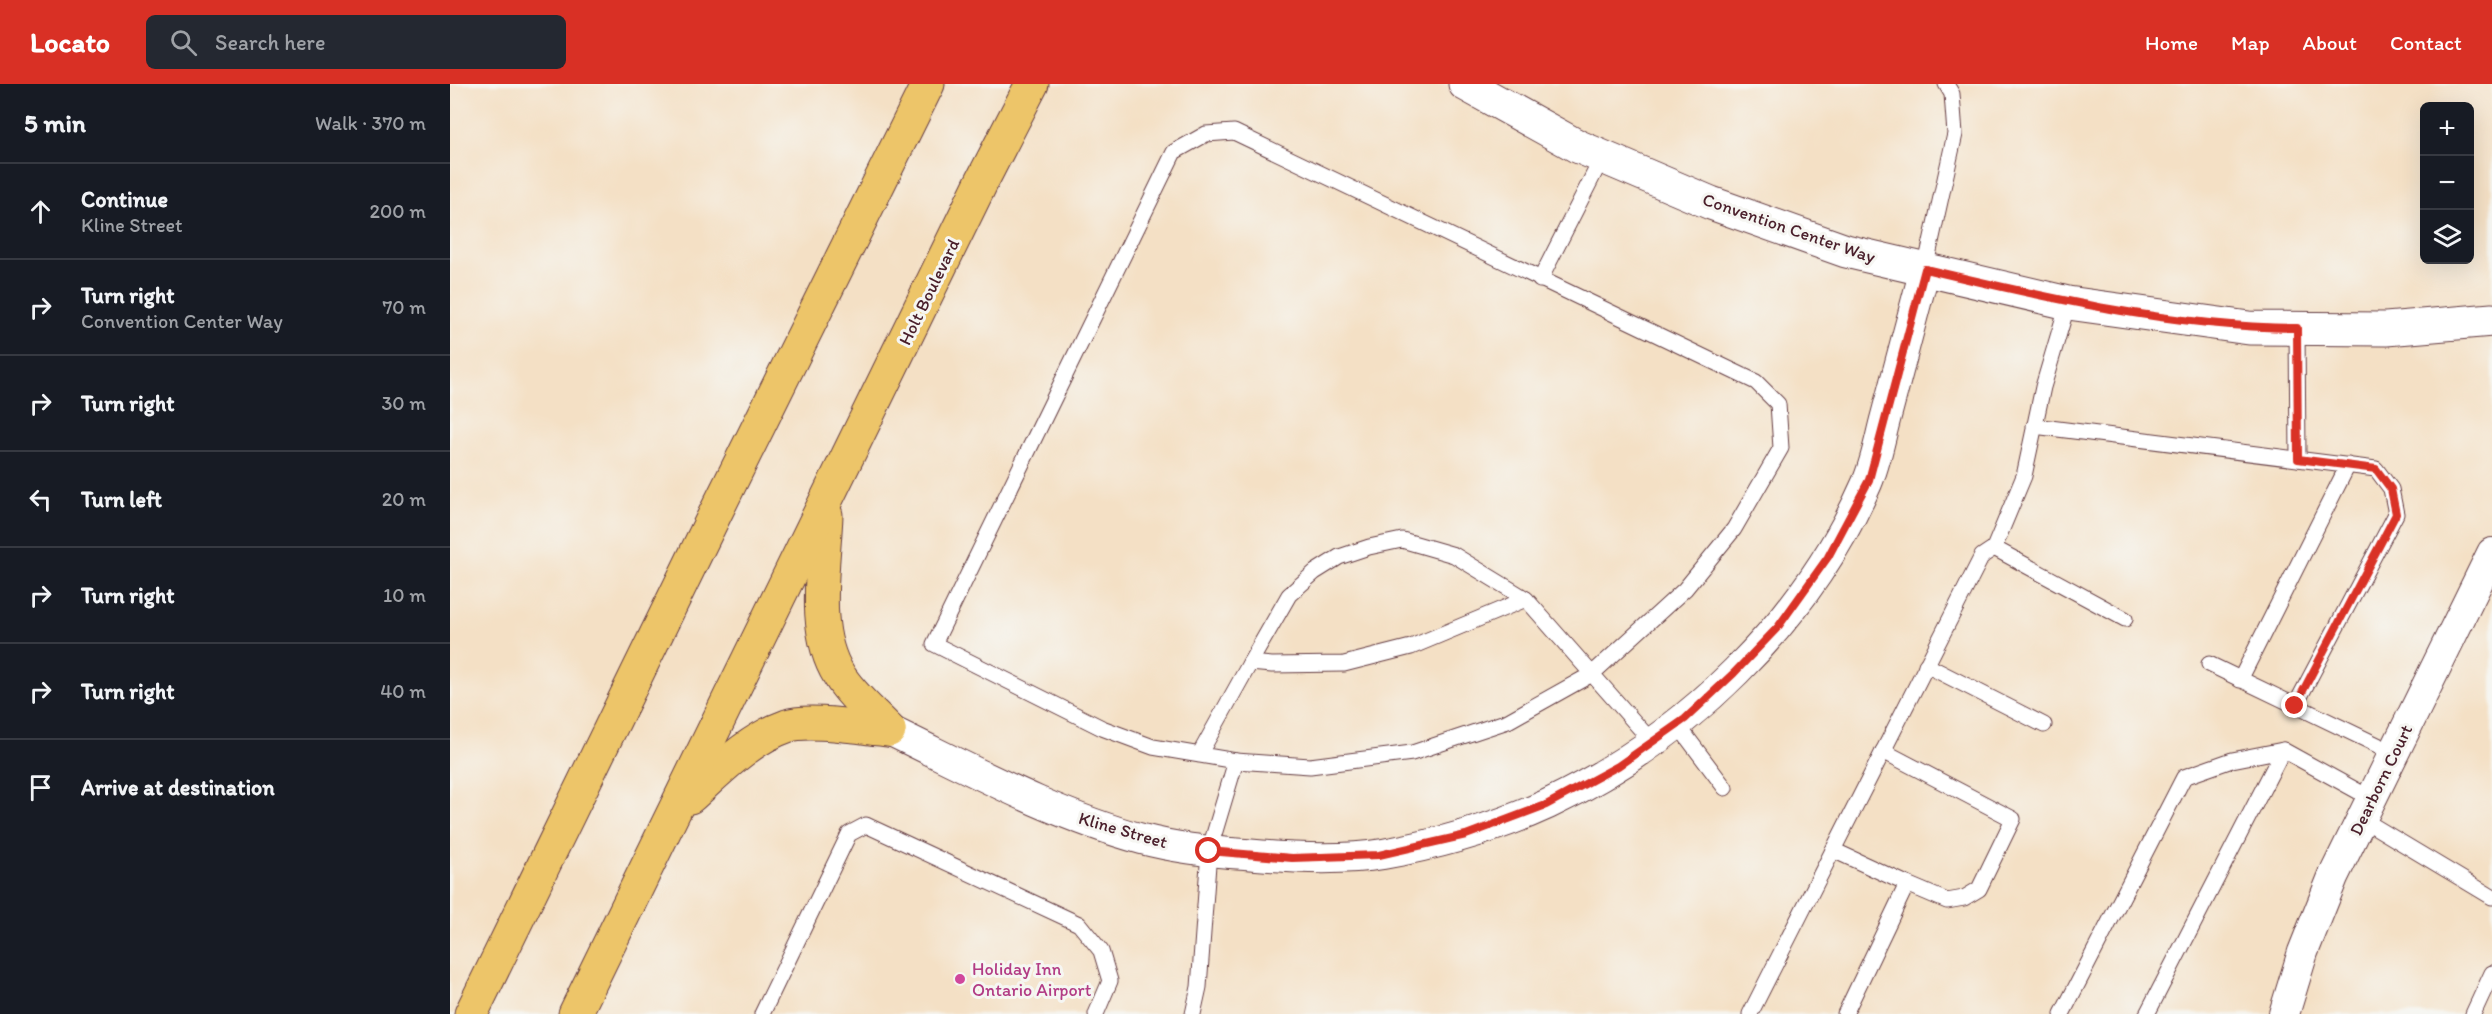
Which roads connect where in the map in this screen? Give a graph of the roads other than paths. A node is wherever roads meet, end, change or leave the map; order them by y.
1 (928, 84) edge
2 (1032, 84) edge
3 (1466, 84) edge
4 (1946, 84) edge
5 (1603, 156) junction
6 (1925, 269) junction
7 (1540, 280) junction
8 (2068, 303) junction
9 (2492, 320) edge
10 (2297, 328) junction
11 (2034, 426) junction
12 (2298, 459) junction
13 (2348, 465) junction
14 (827, 501) junction
15 (1994, 548) junction
16 (2492, 553) edge
17 (1526, 599) junction
18 (2125, 619) dead end
19 (1250, 663) junction
20 (2209, 664) dead end
21 (1926, 665) junction
22 (1592, 674) junction
23 (2240, 680) junction
24 (2295, 706) junction
25 (1677, 724) junction
26 (2044, 724) dead end
27 (889, 730) junction
28 (1652, 742) junction
29 (2283, 750) junction
30 (1883, 751) junction
31 (2394, 753) junction
32 (1199, 754) junction
33 (1236, 761) junction
34 (1725, 788) dead end
35 (2367, 809) junction
36 (676, 810) junction
37 (1833, 850) junction
38 (1209, 851) junction
39 (1907, 884) junction
40 (2492, 897) edge
41 (2492, 973) edge
42 (471, 1014) edge
43 (575, 1014) edge
44 (762, 1014) edge
45 (1096, 1014) edge
46 (1193, 1014) edge
47 (1750, 1014) edge
48 (1845, 1014) edge
49 (2062, 1014) edge
50 (2147, 1014) edge
51 (2284, 1014) edge
52 (2473, 1014) edge

1 - 42 highway
2 - 14 highway, Holt Boulevard
3 - 5 street, Convention Center Way
4 - 6 lane
5 - 6 street, Convention Center Way
5 - 7 lane
6 - 8 street, Convention Center Way
6 - 25 street, Kline Street
7 - 22 lane
7 - 32 lane
8 - 10 street, Convention Center Way
8 - 11 lane
9 - 10 street, Convention Center Way
10 - 12 lane
11 - 12 lane
11 - 15 lane
12 - 13 lane
13 - 23 lane
13 - 24 lane
14 - 27 highway
14 - 36 highway, Holt Boulevard
15 - 18 lane
15 - 21 lane
16 - 31 street, Dearborn Court
17 - 19 lane
17 - 19 lane
17 - 22 lane
19 - 32 lane
20 - 23 lane
21 - 26 lane
21 - 30 lane
22 - 28 lane
22 - 33 lane
23 - 24 lane
24 - 31 lane
25 - 28 street, Kline Street
25 - 34 lane
27 - 36 highway
27 - 38 street, Kline Street
28 - 38 street, Kline Street
29 - 35 lane
29 - 49 lane
29 - 50 lane
30 - 37 lane
30 - 39 lane
31 - 35 street, Dearborn Court
32 - 33 lane
33 - 38 lane
35 - 40 lane
35 - 51 street, Dearborn Court
36 - 43 highway, Holt Boulevard
37 - 39 lane
37 - 47 lane
38 - 46 lane
39 - 48 lane
41 - 52 lane
44 - 45 lane

